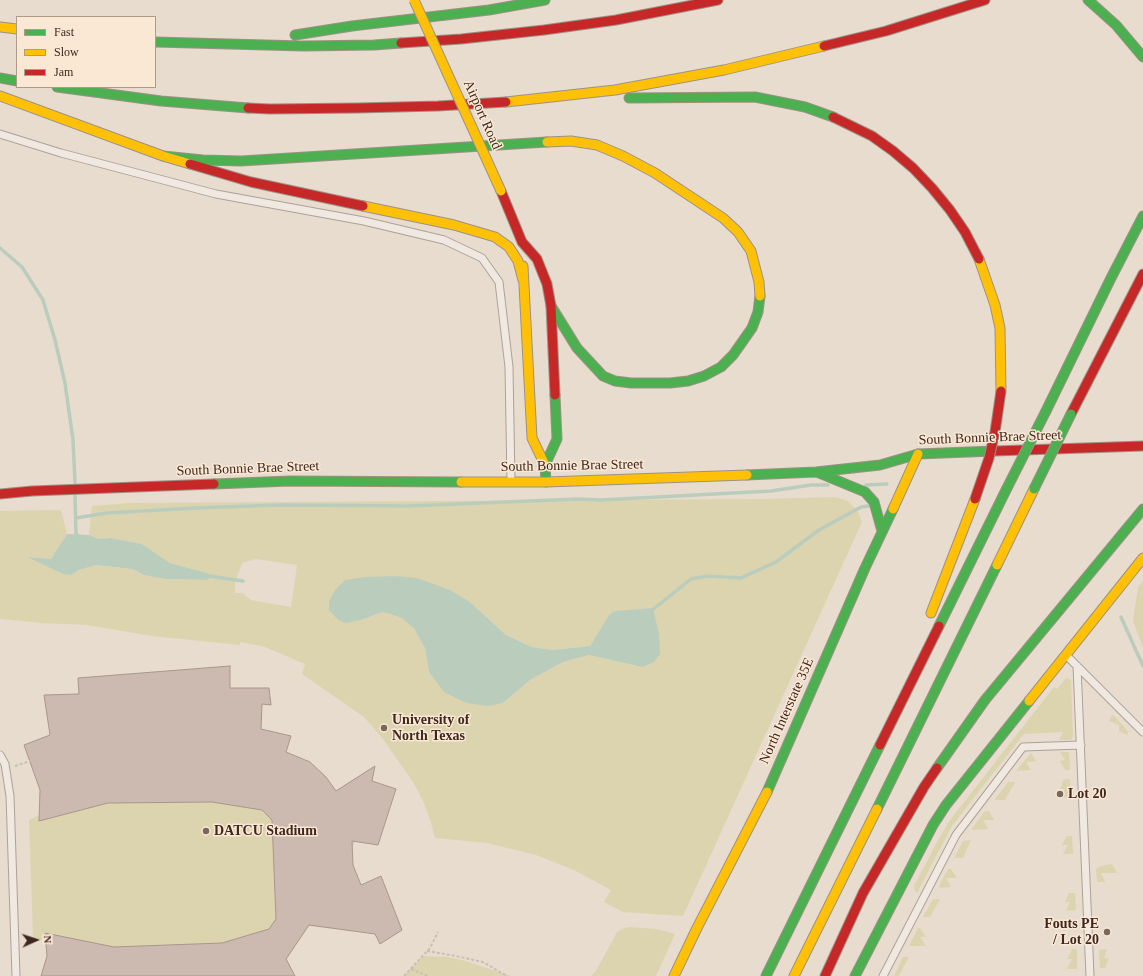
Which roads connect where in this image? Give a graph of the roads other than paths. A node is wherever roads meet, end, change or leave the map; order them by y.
1 (414, 0) edge
2 (545, 0) edge
3 (718, 0) edge
4 (985, 0) edge
5 (1088, 0) edge
6 (0, 27) edge
7 (16, 29) edge
8 (156, 42) edge
9 (229, 45) junction
10 (1143, 56) edge
11 (0, 78) edge
12 (16, 81) edge
13 (64, 88) edge
14 (0, 96) edge
15 (530, 100) junction
16 (0, 134) edge
17 (163, 156) junction
18 (1143, 216) edge
19 (522, 242) junction
20 (1143, 274) edge
21 (523, 280) junction
22 (551, 306) junction
23 (1143, 446) edge
24 (918, 454) junction
25 (545, 465) junction
26 (816, 472) junction
27 (511, 482) junction
28 (546, 482) junction
29 (0, 494) edge
30 (1143, 509) edge
31 (882, 531) junction
32 (1143, 558) edge
33 (927, 623) dead end
34 (1066, 655) junction
35 (909, 666) dead end
36 (1077, 666) junction
37 (1143, 732) edge
38 (1080, 745) junction
39 (0, 755) edge
40 (902, 768) dead end
41 (856, 794) junction
42 (878, 807) junction
43 (16, 976) edge
44 (674, 976) edge
45 (766, 976) edge
46 (794, 976) edge
47 (825, 976) edge
48 (855, 976) edge
49 (883, 976) edge
50 (1090, 976) edge

1 - 19 main road, Airport Road, bridge
2 - 9 main road
3 - 9 main road
4 - 15 main road
5 - 10 main road
6 - 7 main road
8 - 9 main road
11 - 12 main road
13 - 15 main road
14 - 17 main road
15 - 33 main road, bridge
16 - 27 lane
17 - 21 main road
17 - 22 main road
18 - 41 main road, bridge
19 - 21 main road, Airport Road
19 - 22 main road, Airport Road
20 - 42 main road, bridge
21 - 25 main road, Airport Road
22 - 25 main road, Airport Road
23 - 24 main road, South Bonnie Brae Street
24 - 26 main road, South Bonnie Brae Street
24 - 31 main road, North Interstate 35E
25 - 28 main road, Airport Road
26 - 28 main road, South Bonnie Brae Street
26 - 31 main road
27 - 28 main road, South Bonnie Brae Street
27 - 29 main road, South Bonnie Brae Street
30 - 47 main road
31 - 44 main road, North Interstate 35E
32 - 34 main road
34 - 36 lane
34 - 48 main road
35 - 41 main road
36 - 37 lane
36 - 38 lane
38 - 49 lane
38 - 50 lane
39 - 43 lane
40 - 42 main road
41 - 45 main road
42 - 46 main road

